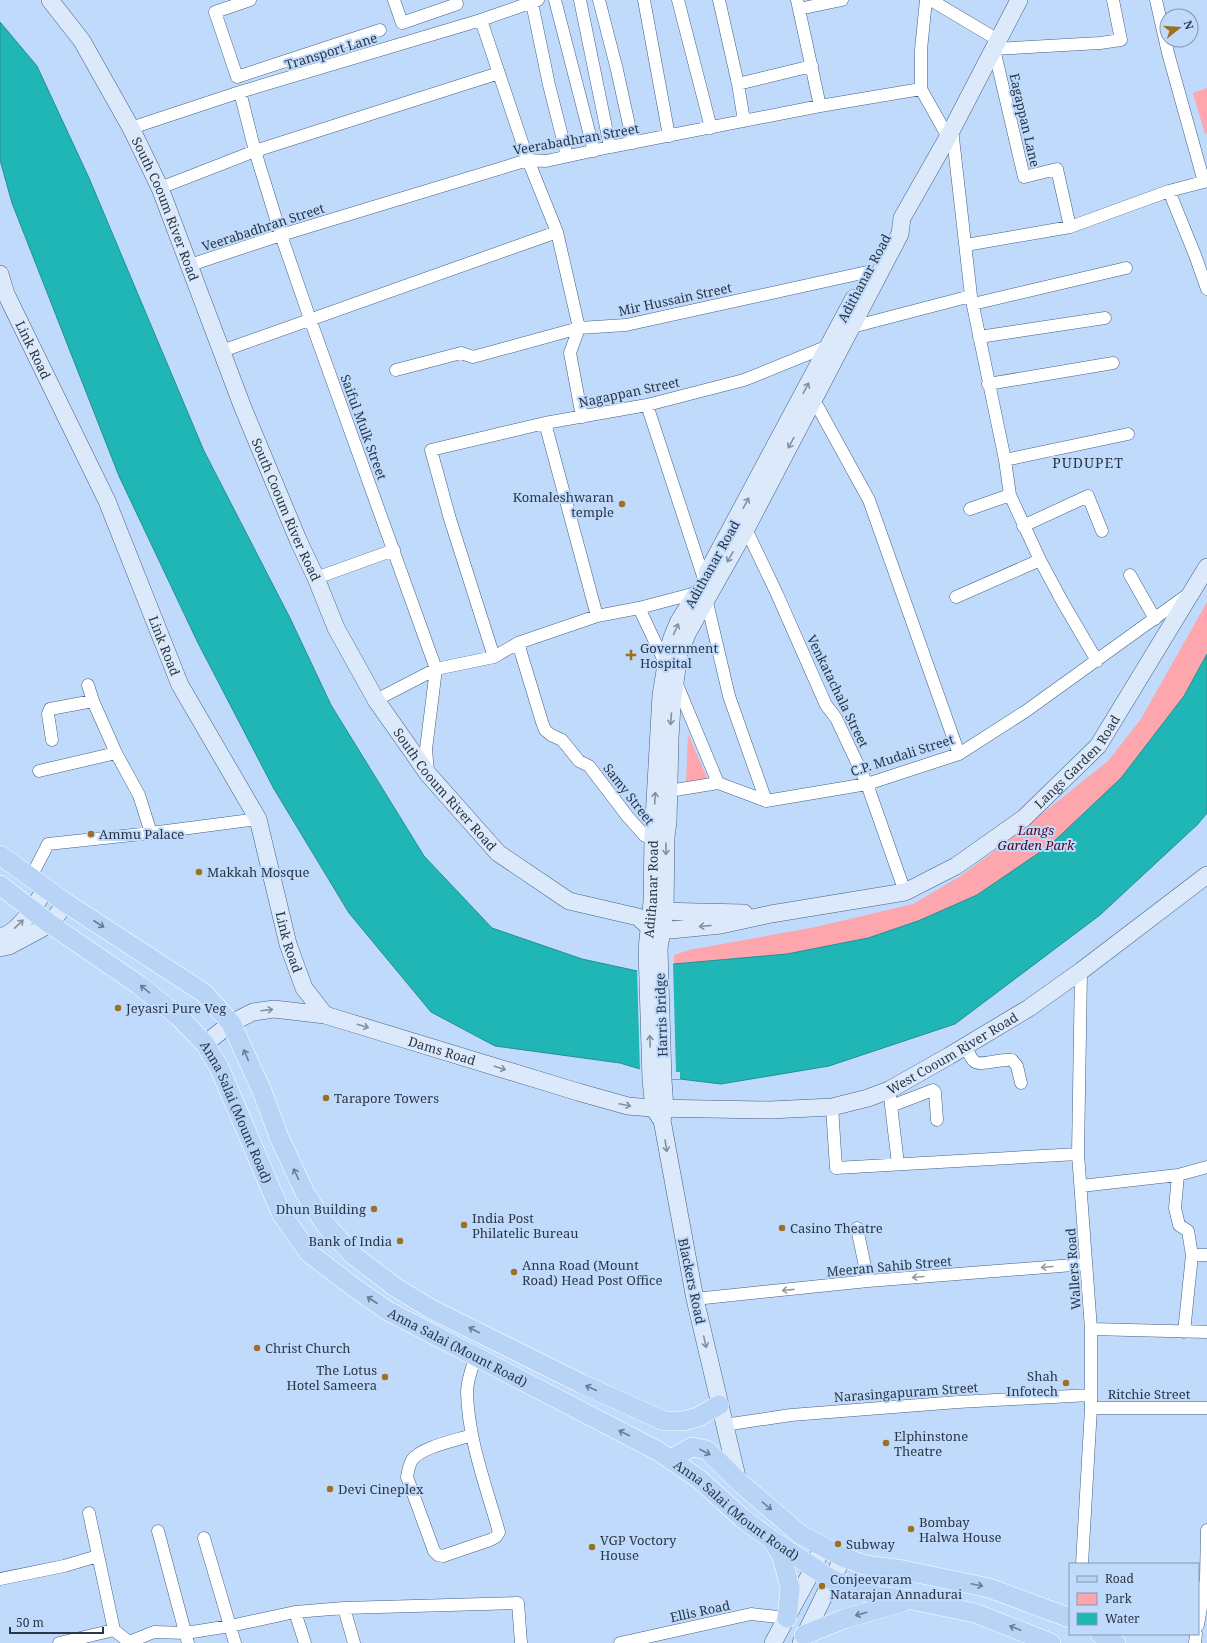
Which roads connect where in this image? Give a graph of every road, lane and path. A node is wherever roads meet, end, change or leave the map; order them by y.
1 (50, 0) edge
2 (250, 0) edge
3 (394, 0) edge
4 (456, 0) edge
5 (554, 0) edge
6 (580, 0) edge
7 (599, 0) edge
8 (644, 0) edge
9 (678, 0) edge
10 (719, 0) edge
11 (842, 0) edge
12 (926, 0) edge
13 (931, 0) edge
14 (1019, 0) edge
15 (1114, 0) edge
16 (1156, 0) edge
17 (535, 1) edge
18 (798, 4) edge
19 (481, 20) junction
20 (380, 30) dead end
21 (996, 44) junction
22 (812, 66) junction
23 (499, 73) junction
24 (738, 84) junction
25 (921, 89) junction
26 (240, 92) junction
27 (820, 106) junction
28 (744, 122) junction
29 (132, 128) junction
30 (711, 128) junction
31 (950, 133) junction
32 (669, 136) junction
33 (633, 143) junction
34 (610, 146) junction
35 (594, 150) junction
36 (255, 151) junction
37 (567, 156) junction
38 (528, 160) junction
39 (1205, 181) edge
40 (160, 188) junction
41 (1169, 191) junction
42 (902, 218) junction
43 (1070, 227) junction
44 (557, 232) junction
45 (281, 235) junction
46 (966, 245) junction
47 (190, 265) junction
48 (1126, 268) dead end
49 (867, 272) junction
50 (0, 274) edge
51 (1207, 289) edge
52 (972, 300) junction
53 (1105, 318) dead end
54 (310, 319) junction
55 (852, 327) junction
56 (579, 328) junction
57 (980, 337) junction
58 (828, 346) junction
59 (222, 351) junction
60 (1113, 363) dead end
61 (396, 370) dead end
62 (988, 384) junction
63 (814, 400) junction
64 (647, 405) junction
65 (582, 417) junction
66 (545, 423) junction
67 (1128, 434) dead end
68 (1005, 460) junction
69 (1010, 495) junction
70 (970, 509) dead end
71 (1024, 526) junction
72 (746, 529) junction
73 (1102, 531) dead end
74 (394, 550) junction
75 (1040, 560) junction
76 (1207, 567) edge
77 (1130, 575) dead end
78 (316, 578) junction
79 (702, 590) junction
80 (1194, 590) junction
81 (956, 596) dead end
82 (639, 608) junction
83 (597, 616) junction
84 (1155, 619) junction
85 (518, 643) junction
86 (494, 657) junction
87 (1097, 661) junction
88 (666, 664) junction
89 (436, 669) junction
90 (675, 680) junction
91 (88, 684) dead end
92 (376, 700) junction
93 (93, 701) junction
94 (52, 740) dead end
95 (116, 753) junction
96 (958, 754) junction
97 (39, 771) dead end
98 (428, 774) junction
99 (718, 783) junction
100 (867, 784) junction
101 (669, 791) junction
102 (766, 801) junction
103 (258, 818) junction
104 (151, 833) junction
105 (653, 837) junction
106 (0, 855) edge
107 (31, 876) junction
108 (1207, 876) edge
109 (0, 885) edge
110 (46, 888) junction
111 (905, 892) junction
112 (66, 903) junction
113 (32, 909) junction
114 (653, 919) junction
115 (50, 924) junction
116 (0, 937) edge
117 (0, 948) edge
118 (653, 949) joint
119 (1081, 971) junction
120 (325, 1014) junction
121 (231, 1023) junction
122 (205, 1044) junction
123 (965, 1047) junction
124 (657, 1080) joint
125 (1021, 1083) dead end
126 (890, 1098) junction
127 (832, 1107) junction
128 (660, 1112) junction
129 (937, 1120) dead end
130 (1078, 1154) junction
131 (898, 1164) junction
132 (1207, 1167) edge
133 (1178, 1174) junction
134 (1081, 1186) junction
135 (309, 1199) junction
136 (857, 1228) dead end
137 (331, 1230) junction
138 (293, 1231) junction
139 (1192, 1255) junction
140 (1207, 1255) edge
141 (1086, 1264) junction
142 (868, 1281) junction
143 (695, 1299) junction
144 (1091, 1329) junction
145 (1184, 1332) junction
146 (1207, 1332) edge
147 (476, 1356) junction
148 (1090, 1395) junction
149 (719, 1405) junction
150 (1091, 1408) junction
151 (1207, 1408) edge
152 (664, 1421) junction
153 (724, 1425) junction
154 (472, 1435) junction
155 (664, 1455) junction
156 (738, 1481) junction
157 (89, 1513) dead end
158 (1207, 1530) edge
159 (158, 1532) dead end
160 (204, 1538) dead end
161 (772, 1540) junction
162 (822, 1546) junction
163 (98, 1556) junction
164 (843, 1557) junction
165 (1082, 1563) edge
166 (814, 1567) junction
167 (1202, 1578) edge
168 (0, 1579) edge
169 (832, 1580) junction
170 (912, 1600) junction
171 (344, 1608) junction
172 (294, 1612) junction
173 (1199, 1613) edge
174 (787, 1618) junction
175 (1069, 1618) edge
176 (230, 1626) junction
177 (114, 1630) junction
178 (1102, 1635) edge
179 (155, 1637) edge
180 (187, 1638) edge
181 (802, 1639) edge
182 (59, 1643) edge
183 (235, 1643) edge
184 (305, 1643) edge
185 (354, 1643) edge
186 (521, 1643) edge
187 (622, 1643) edge
188 (773, 1643) edge
189 (1051, 1643) edge
190 (1116, 1643) edge

1 - 29 street, South Cooum River Road
2 - 20 street
3 - 4 street
5 - 35 street
6 - 34 street
7 - 33 street
8 - 32 street
9 - 30 street
10 - 24 street
11 - 18 street
12 - 25 street
13 - 21 street
14 - 21 street, Adithanar Road
15 - 21 street
16 - 39 street
17 - 19 street, Transport Lane
17 - 37 street
18 - 22 street
19 - 23 street
19 - 26 street, Transport Lane
21 - 31 street, Adithanar Road
21 - 43 street, Eagappan Lane
22 - 24 street
22 - 27 street
23 - 36 street
23 - 38 street
24 - 28 street
25 - 27 street, Veerabadhran Street
25 - 31 street
26 - 29 street, Transport Lane
26 - 36 street, Saiful Mulk Street
27 - 28 street, Veerabadhran Street
28 - 30 street, Veerabadhran Street
29 - 40 street, South Cooum River Road
30 - 32 street, Veerabadhran Street
31 - 42 street, Adithanar Road
31 - 46 street
32 - 33 street, Veerabadhran Street
33 - 34 street, Veerabadhran Street
34 - 35 street, Veerabadhran Street
35 - 37 street, Veerabadhran Street
36 - 40 street
36 - 45 street, Saiful Mulk Street
37 - 38 street, Veerabadhran Street
38 - 44 street
38 - 45 street, Veerabadhran Street
39 - 41 street
40 - 47 street, South Cooum River Road
41 - 43 street
41 - 51 street
42 - 49 street, Adithanar Road
42 - 55 street, Adithanar Road
43 - 46 street
44 - 54 street
44 - 56 street
45 - 47 street, Veerabadhran Street
45 - 54 street, Saiful Mulk Street
46 - 52 street
47 - 59 street, South Cooum River Road
48 - 52 street
49 - 56 street, Mir Hussain Street
49 - 58 street, Adithanar Road
50 - 103 street, Link Road
52 - 55 street
52 - 57 street
53 - 57 street
54 - 59 street
54 - 74 street, Saiful Mulk Street
55 - 63 street, Adithanar Road
56 - 61 street, Mir Hussain Street
56 - 65 street
57 - 62 street
58 - 64 street, Nagappan Street
79 -> 58 street, Adithanar Road
59 - 78 street, South Cooum River Road
60 - 62 street
62 - 68 street
63 -> 72 street, Adithanar Road
63 - 96 street
64 - 65 street, Nagappan Street
64 - 79 street
65 - 66 street, Nagappan Street
66 - 83 street
66 - 86 street, Nagappan Street
67 - 68 street
68 - 69 street
69 - 70 street
69 - 71 street
71 - 73 street
71 - 75 street
72 -> 79 street, Adithanar Road
72 - 100 street, Venkatachala Street
74 - 78 street
74 - 89 street, Saiful Mulk Street
75 - 81 street
75 - 87 street
76 - 80 street, Langs Garden Road
77 - 84 street
78 - 92 street, South Cooum River Road
79 - 82 street
88 -> 79 street, Adithanar Road
79 - 90 street, Adithanar Road
79 - 102 street
80 - 84 street, C.P. Mudali Street
80 - 111 street, Langs Garden Road
82 - 83 street
82 - 88 street
83 - 85 street
84 - 87 street, C.P. Mudali Street
85 - 86 street
85 - 105 street, Samy Street
86 - 89 street
87 - 96 street, C.P. Mudali Street
88 - 90 street
105 -> 88 street, Adithanar Road
89 - 92 street
89 - 98 street, Saiful Mulk Street
90 - 99 street
90 -> 101 street, Adithanar Road
91 - 93 street
92 - 98 street, South Cooum River Road
93 - 94 street
93 - 95 street
95 - 97 street
95 - 104 street
96 - 100 street, C.P. Mudali Street
98 - 114 street, South Cooum River Road
99 - 101 street
99 - 102 street
100 - 102 street, C.P. Mudali Street
100 - 111 street, Venkatachala Street
101 -> 114 street, Adithanar Road
103 - 104 street
103 - 120 street, Link Road
104 - 107 street
105 - 114 street, Adithanar Road
106 - 107 main road, Anna Salai (Mount Road)
107 - 110 main road, Anna Salai (Mount Road)
108 - 119 street, West Cooum River Road
109 - 113 main road, Anna Salai (Mount Road)
110 - 112 main road, Anna Salai (Mount Road)
110 - 113 street
111 - 114 street, Langs Garden Road
112 - 115 street
112 -> 121 main road, Anna Salai (Mount Road)
113 - 115 main road, Anna Salai (Mount Road)
116 -> 113 street
114 - 118 street, Adithanar Road
115 - 117 street
122 -> 115 main road, Anna Salai (Mount Road)
118 - 124 street, Harris Bridge
119 - 123 street, West Cooum River Road
119 - 130 street, Wallers Road
121 -> 120 street, Dams Road
120 -> 128 street, Dams Road
121 - 122 street, Dams Road
135 -> 121 main road, Anna Salai (Mount Road)
122 - 138 main road, Anna Salai (Mount Road)
123 - 125 street
123 - 126 street, West Cooum River Road
124 - 128 street, Blackers Road
126 - 127 street, West Cooum River Road
126 - 129 street
126 - 131 street
127 - 128 street, West Cooum River Road
127 - 131 street
128 -> 143 street, Blackers Road
130 - 131 street
130 - 134 street, Wallers Road
132 - 133 street
133 - 134 street
133 - 139 street
134 - 141 street, Wallers Road
135 - 137 main road, Anna Salai (Mount Road)
135 - 138 main road
136 - 142 street
137 - 138 main road
152 -> 137 main road, Anna Salai (Mount Road)
147 -> 138 main road, Anna Salai (Mount Road)
139 - 140 street
139 - 145 street
141 -> 142 street, Meeran Sahib Street
141 - 144 street, Wallers Road
142 -> 143 street, Meeran Sahib Street
143 -> 149 street, Blackers Road
144 - 145 street
144 - 148 street, Wallers Road
145 - 146 street
147 - 154 street
155 -> 147 main road, Anna Salai (Mount Road)
148 - 150 street, Wallers Road
148 - 153 street, Narasingapuram Street
149 - 152 main road
149 - 153 street, Blackers Road
150 - 151 street, Ritchie Street
150 - 165 street, Wallers Road
152 - 155 main road
153 - 156 street, Blackers Road
154 - 154 street
155 -> 156 main road, Anna Salai (Mount Road)
155 - 161 main road, Anna Salai (Mount Road)
156 -> 162 main road, Anna Salai (Mount Road)
157 - 163 street
158 - 167 street
159 - 180 street
160 - 176 street
161 - 166 main road, Anna Salai (Mount Road)
161 - 174 main road
162 - 164 main road, Anna Salai (Mount Road)
162 - 166 street
163 - 168 street
163 - 177 street
164 - 169 street
164 -> 175 main road, Anna Salai (Mount Road)
166 - 169 main road, Anna Salai (Mount Road)
166 - 174 street
167 - 173 street
169 - 170 main road, Anna Salai (Mount Road)
169 - 181 street
170 -> 181 main road
189 -> 170 main road, Anna Salai (Mount Road)
171 - 172 street
171 - 185 street
171 - 186 street
172 - 176 street
172 - 184 street
174 - 187 street, Ellis Road
174 - 188 street
176 - 180 street
176 - 183 street
177 - 179 street
177 - 182 street
178 - 190 main road
179 - 180 street

